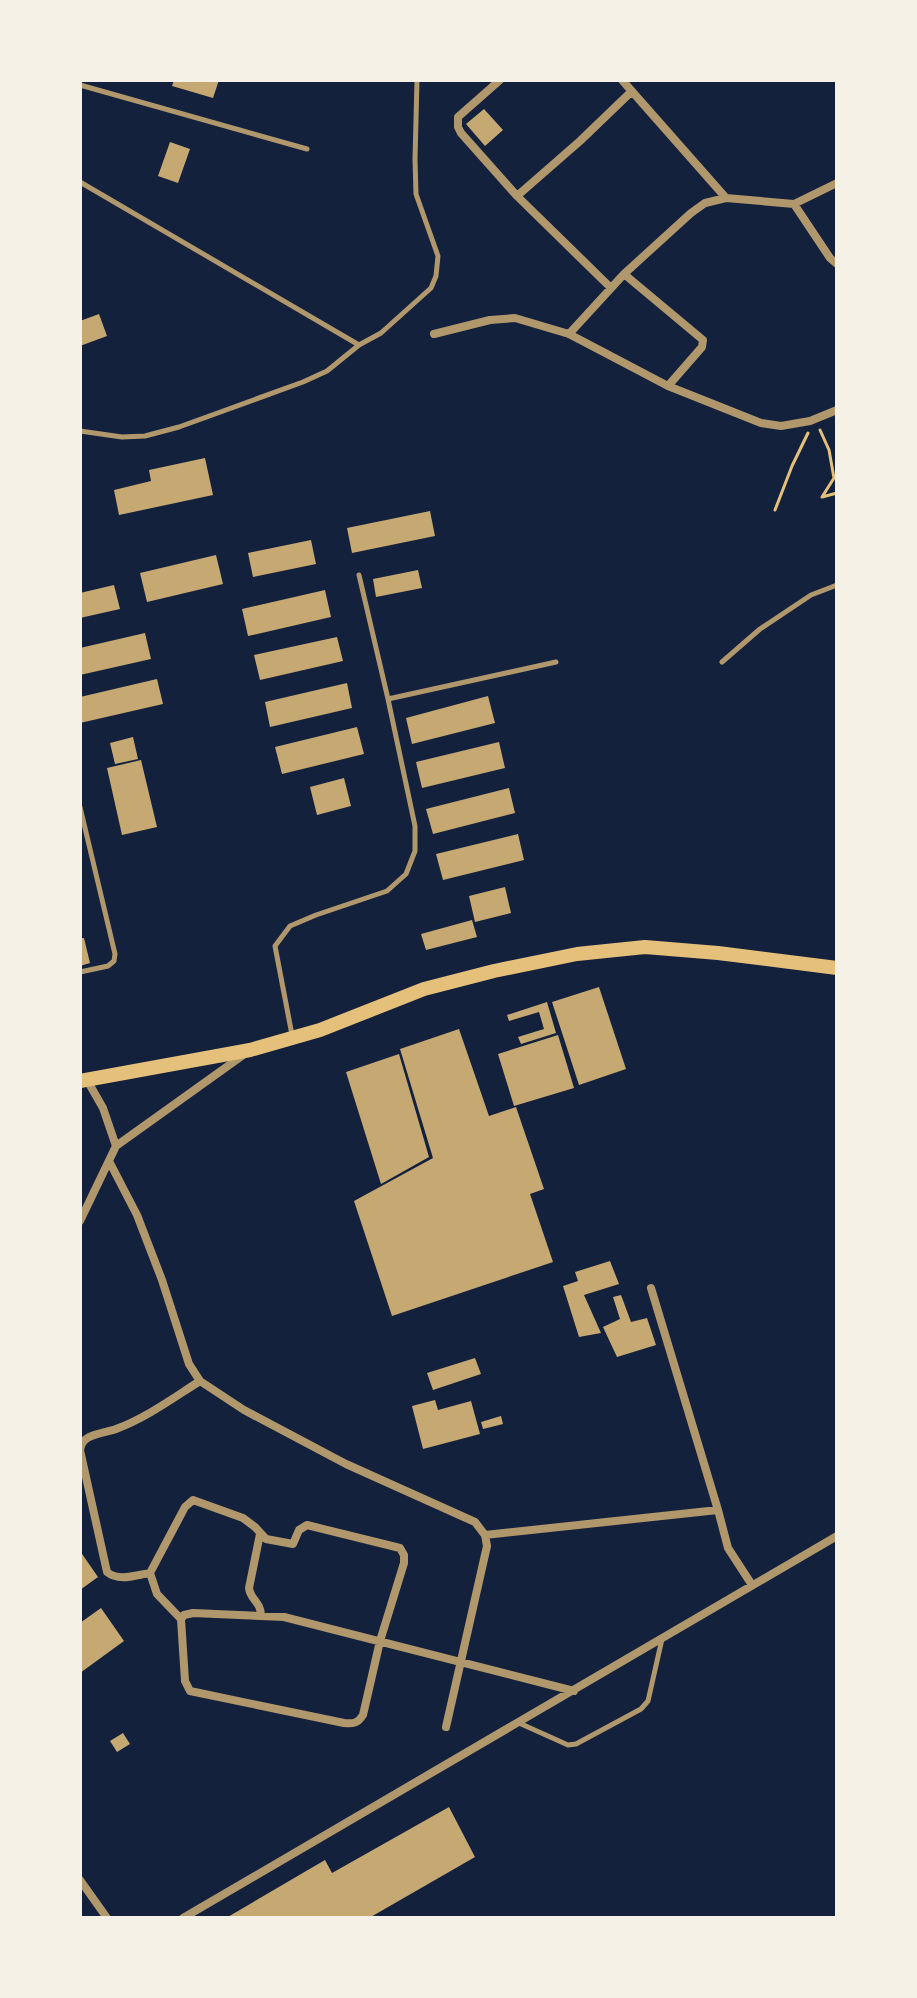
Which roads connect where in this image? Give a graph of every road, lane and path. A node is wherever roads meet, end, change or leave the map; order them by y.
1 (417, 80) edge
2 (500, 80) edge
3 (622, 80) edge
4 (80, 85) edge
5 (632, 91) junction
6 (307, 149) dead end
7 (80, 182) edge
8 (837, 183) edge
9 (517, 196) junction
10 (726, 198) junction
11 (794, 204) junction
12 (837, 264) edge
13 (624, 274) junction
14 (611, 288) junction
15 (434, 334) dead end
16 (569, 334) junction
17 (359, 345) junction
18 (668, 386) junction
19 (837, 410) edge
20 (815, 419) junction
21 (80, 431) edge
22 (837, 493) edge
23 (775, 510) dead end
24 (359, 575) dead end
25 (837, 585) edge
26 (556, 662) dead end
27 (722, 662) dead end
28 (388, 699) junction
29 (80, 807) edge
30 (837, 968) edge
31 (80, 972) edge
32 (293, 1039) junction
33 (250, 1050) junction
34 (84, 1080) edge
35 (116, 1146) junction
36 (109, 1161) junction
37 (80, 1221) edge
38 (651, 1288) dead end
39 (200, 1381) junction
40 (718, 1510) junction
41 (260, 1534) junction
42 (485, 1535) junction
43 (837, 1536) edge
44 (150, 1573) junction
45 (752, 1585) junction
46 (261, 1616) junction
47 (181, 1619) junction
48 (662, 1639) junction
49 (380, 1641) junction
50 (460, 1662) junction
51 (574, 1691) junction
52 (518, 1723) junction
53 (446, 1727) dead end
54 (80, 1880) edge
55 (107, 1918) edge
56 (183, 1918) edge

1 - 17 lane
2 - 9 street
3 - 5 street
4 - 6 lane
5 - 9 street
5 - 10 street
7 - 17 lane
8 - 11 street
9 - 14 street
10 - 11 street
10 - 13 street
11 - 12 street
13 - 14 street
13 - 18 street
14 - 16 street
15 - 16 street
16 - 18 street
17 - 21 lane
18 - 20 street
19 - 20 street
20 - 22 path
20 - 23 path
24 - 28 lane
25 - 27 lane
26 - 28 lane
28 - 32 lane
29 - 31 lane
30 - 32 main road
32 - 33 main road
33 - 34 main road
33 - 35 street
34 - 35 street
35 - 36 street
36 - 37 street
36 - 39 street
38 - 40 street
39 - 42 street
39 - 44 street
40 - 42 street
40 - 45 street
41 - 44 street
41 - 46 street
41 - 49 street
42 - 50 street
43 - 45 street
44 - 47 street
45 - 48 street
46 - 47 street
46 - 49 street
47 - 49 street
48 - 51 street
48 - 52 lane
49 - 50 street
50 - 51 street
50 - 53 street
51 - 52 street
52 - 56 street
54 - 55 street

